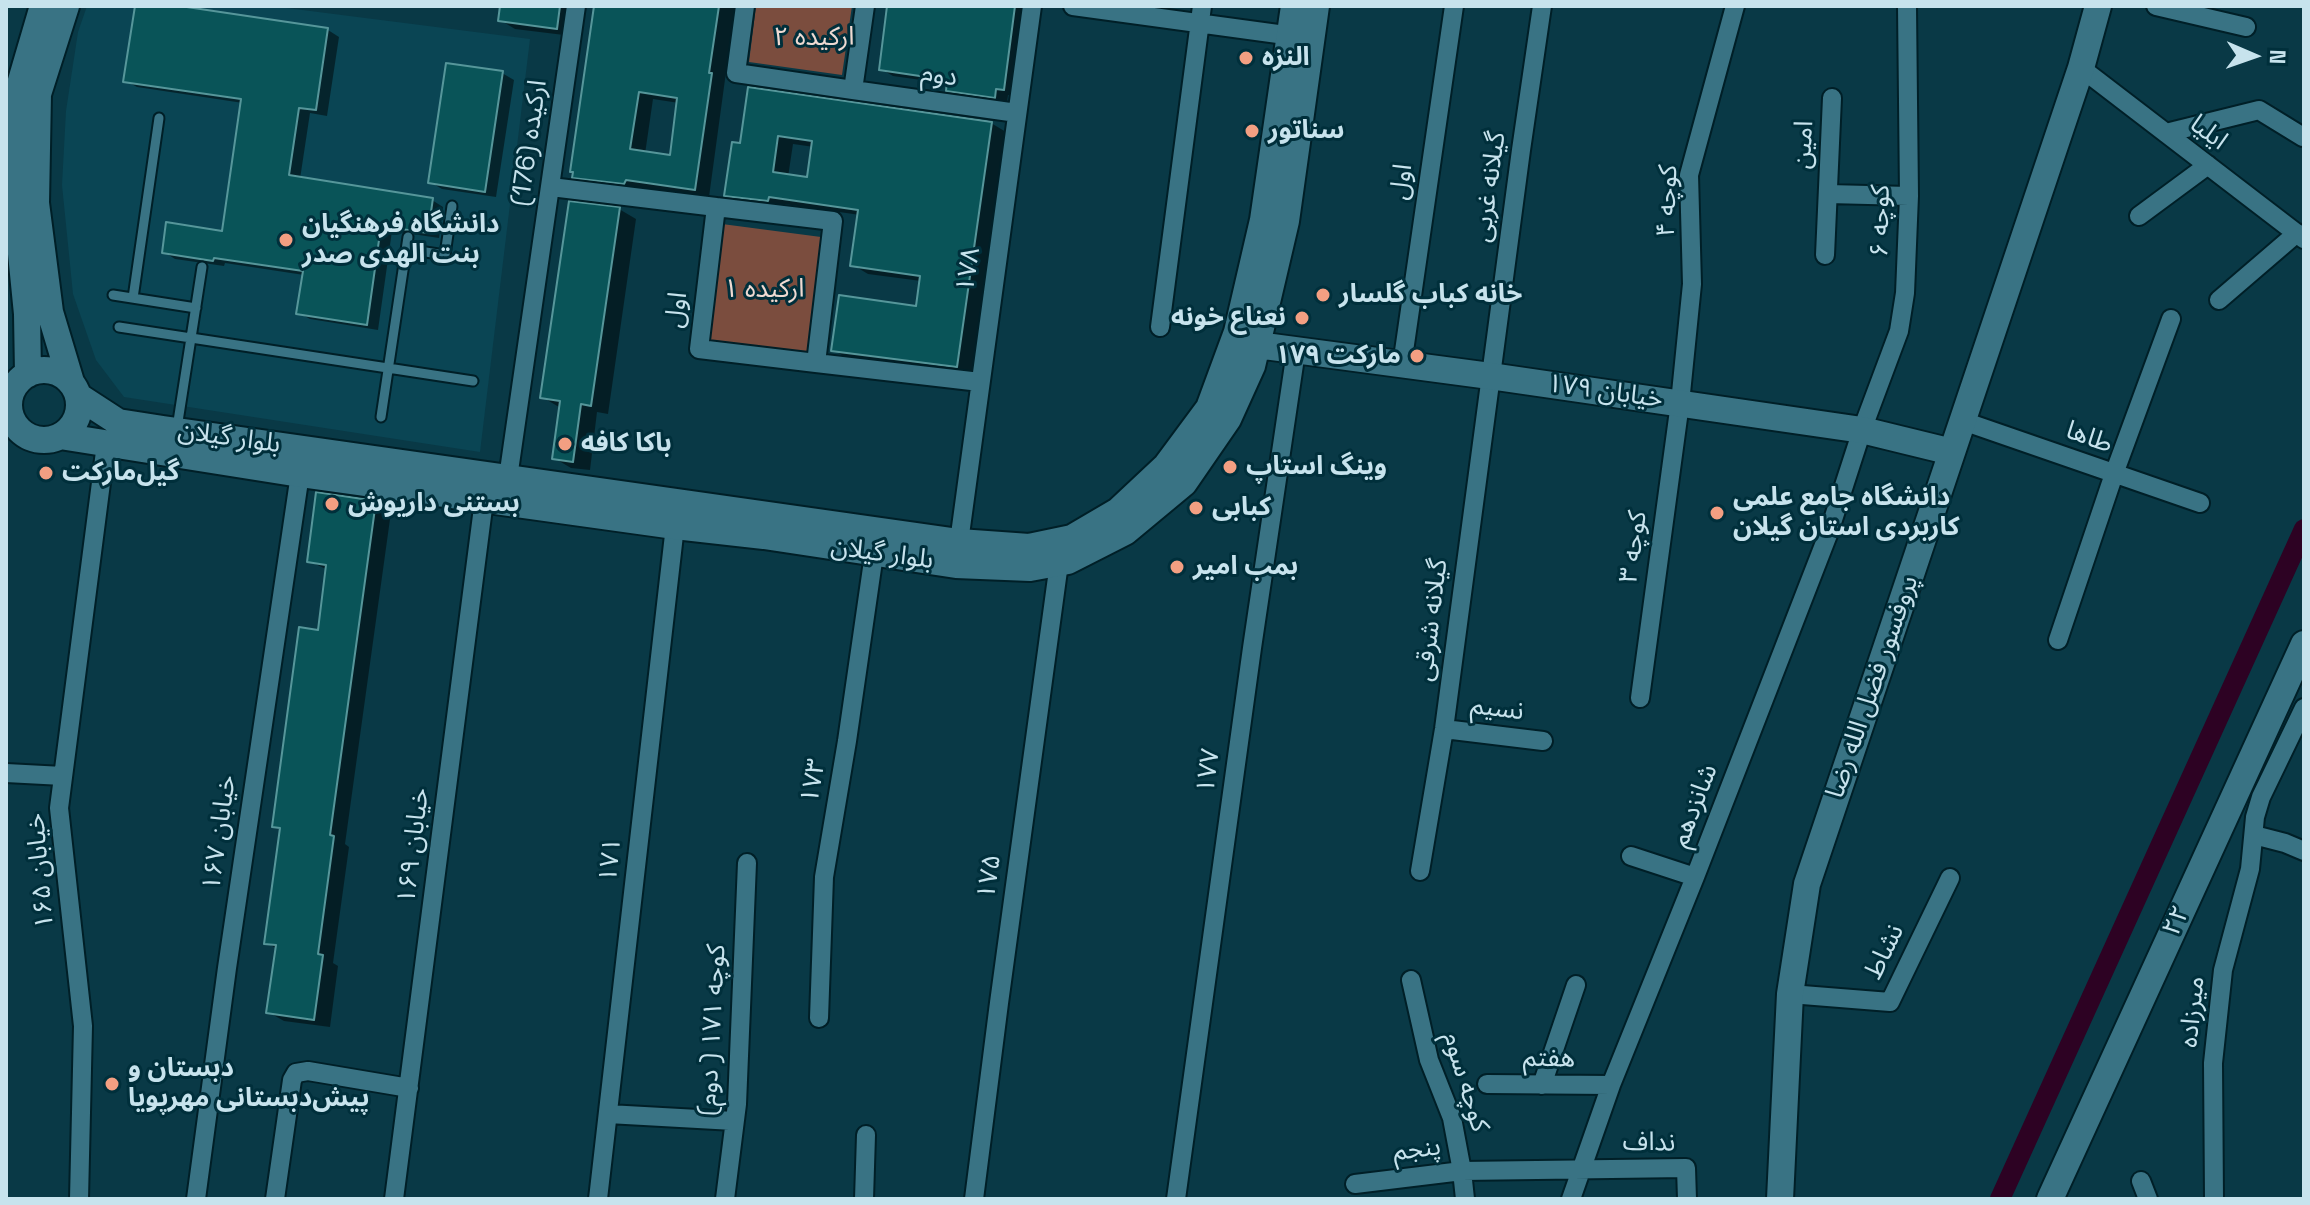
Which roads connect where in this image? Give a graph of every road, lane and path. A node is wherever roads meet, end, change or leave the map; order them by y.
1 (43, 6) edge
2 (66, 6) edge
3 (576, 6) edge
4 (745, 6) edge
5 (865, 6) edge
6 (1032, 6) edge
7 (1073, 6) edge
8 (1294, 6) edge
9 (1316, 6) edge
10 (1454, 6) edge
11 (1542, 6) edge
12 (1735, 6) edge
13 (1907, 6) edge
14 (2098, 6) edge
15 (2156, 6) edge
16 (1202, 15) edge
17 (2246, 27) dead end
18 (1301, 37) junction
19 (2081, 68) junction
20 (853, 90) junction
21 (1832, 98) dead end
22 (1017, 113) junction
23 (159, 118) dead end
24 (2166, 133) junction
25 (2303, 137) edge
26 (2208, 165) junction
27 (551, 187) junction
28 (1828, 194) junction
29 (1909, 196) junction
30 (452, 206) dead end
31 (716, 207) junction
32 (2139, 216) dead end
33 (2301, 236) edge
34 (408, 237) dead end
35 (406, 249) junction
36 (1825, 255) dead end
37 (202, 267) dead end
38 (113, 295) dead end
39 (133, 298) junction
40 (2219, 300) dead end
41 (196, 308) junction
42 (2171, 319) dead end
43 (119, 327) dead end
44 (1160, 327) dead end
45 (191, 338) junction
46 (1257, 345) junction
47 (1296, 351) junction
48 (816, 363) junction
49 (1402, 365) junction
50 (388, 368) junction
51 (1490, 376) junction
52 (17, 381) edge
53 (473, 381) dead end
54 (980, 382) junction
55 (74, 389) junction
56 (1680, 403) junction
57 (381, 417) dead end
58 (1963, 421) junction
59 (12, 427) edge
60 (1862, 430) junction
61 (176, 431) junction
62 (60, 436) junction
63 (106, 444) junction
64 (1952, 452) junction
65 (300, 474) junction
66 (2114, 474) junction
67 (508, 478) junction
68 (484, 500) junction
69 (2200, 503) dead end
70 (675, 526) junction
71 (959, 542) junction
72 (874, 554) junction
73 (1059, 563) junction
74 (2058, 640) dead end
75 (2304, 644) edge
76 (1640, 698) dead end
77 (2304, 708) edge
78 (1444, 729) junction
79 (1543, 741) dead end
80 (6, 773) edge
81 (63, 776) junction
82 (2254, 835) junction
83 (2304, 851) edge
84 (1631, 856) dead end
85 (747, 863) dead end
86 (1420, 871) dead end
87 (1695, 877) junction
88 (1950, 878) dead end
89 (1411, 980) dead end
90 (1576, 985) dead end
91 (1790, 994) junction
92 (819, 1018) dead end
93 (1487, 1084) dead end
94 (1542, 1085) junction
95 (1611, 1085) junction
96 (409, 1088) junction
97 (608, 1114) junction
98 (734, 1121) junction
99 (866, 1135) dead end
100 (1581, 1169) junction
101 (1462, 1171) junction
102 (2141, 1181) dead end
103 (1355, 1184) dead end
104 (79, 1199) edge
105 (196, 1199) edge
106 (275, 1199) edge
107 (394, 1199) edge
108 (598, 1199) edge
109 (725, 1199) edge
110 (864, 1199) edge
111 (974, 1199) edge
112 (1176, 1199) edge
113 (1465, 1199) edge
114 (1571, 1199) edge
115 (1687, 1199) edge
116 (1780, 1199) edge
117 (2050, 1199) edge
118 (2148, 1199) edge
119 (2214, 1199) edge

1 - 52 main road
2 - 55 main road
3 - 27 street, ارکیده (176)
4 - 20 street, دوم
5 - 20 street
6 - 22 street, ۱۷۸
7 - 16 street
8 - 18 main road, بلوار گیلان
9 - 18 main road, بلوار گیلان
10 - 49 street, اول
11 - 51 street, گیلانه غربی
12 - 56 street, کوچه ۴
13 - 29 street, کوچه ۶
14 - 19 main road, پروفسور فضل الله رضا
15 - 17 street
16 - 18 street
16 - 44 street
18 - 46 main road, بلوار گیلان
18 - 71 main road, بلوار گیلان
19 - 24 street, ایلیا
19 - 58 main road, پروفسور فضل الله رضا
20 - 22 street, دوم
21 - 28 street, امین
22 - 54 street, ۱۷۸
23 - 39 lane
24 - 25 street
24 - 26 street, ایلیا
26 - 32 street
26 - 33 street, ایلیا
27 - 31 street
27 - 67 street, ارکیده (176)
28 - 29 street, امین
28 - 36 street, امین
29 - 60 street, کوچه ۶
30 - 35 lane
31 - 48 street, اول
31 - 48 street
33 - 40 street
34 - 35 lane
35 - 50 lane
37 - 41 lane
38 - 39 lane
39 - 41 lane
41 - 45 lane
42 - 66 street
43 - 45 lane
45 - 50 lane
45 - 61 lane
46 - 47 main road, خیابان ۱۷۹
46 - 73 main road, بلوار گیلان
47 - 49 main road, خیابان ۱۷۹
47 - 112 street, ۱۷۷
48 - 54 street, اول
49 - 51 main road, خیابان ۱۷۹
50 - 53 lane
50 - 57 lane
51 - 56 main road, خیابان ۱۷۹
51 - 78 street, گیلانه شرقی
52 - 55 main road
52 - 59 main road
54 - 71 street, ۱۷۸
55 - 61 main road, بلوار گیلان
55 - 62 main road
56 - 60 main road, خیابان ۱۷۹
56 - 76 street, کوچه ۳
58 - 64 main road, پروفسور فضل الله رضا
58 - 66 street, طاها
59 - 62 main road
60 - 64 main road, خیابان ۱۷۹
60 - 87 street, شانزدهم
61 - 67 main road, بلوار گیلان
62 - 63 main road, بلوار گیلان
63 - 65 main road, بلوار گیلان
63 - 81 street, خیابان ۱۶۵
64 - 91 main road, پروفسور فضل الله رضا
65 - 68 main road, بلوار گیلان
65 - 105 street, خیابان ۱۶۷
66 - 69 street, طاها
66 - 74 street
67 - 71 main road, بلوار گیلان
68 - 70 main road, بلوار گیلان
68 - 96 street, خیابان ۱۶۹
70 - 72 main road, بلوار گیلان
70 - 97 street, ۱۷۱
72 - 73 main road, بلوار گیلان
72 - 92 street, ۱۷۳
73 - 111 street, ۱۷۵
75 - 117 main road, ۲۲
77 - 82 street, میرزاده
78 - 79 street, نسیم
78 - 86 street, گیلانه شرقی
80 - 81 street
81 - 104 street, خیابان ۱۶۵
82 - 83 street
82 - 119 street, میرزاده
84 - 87 street
85 - 98 street, کوچه ۱۷۱ ( دوم)
87 - 95 street, شانزدهم
88 - 91 street, نشاط
89 - 101 street, کوچه سوم
90 - 94 street
91 - 116 main road, پروفسور فضل الله رضا
93 - 94 street, هفتم
94 - 95 street, هفتم
95 - 100 street, شانزدهم
96 - 106 street
96 - 107 street, خیابان ۱۶۹
97 - 98 street
97 - 108 street, ۱۷۱
98 - 109 street, کوچه ۱۷۱ ( دوم)
99 - 110 street
100 - 101 street, پنجم
100 - 114 street, شانزدهم
100 - 115 street, نداف
101 - 103 street, پنجم
101 - 113 street, کوچه سوم
102 - 118 street

